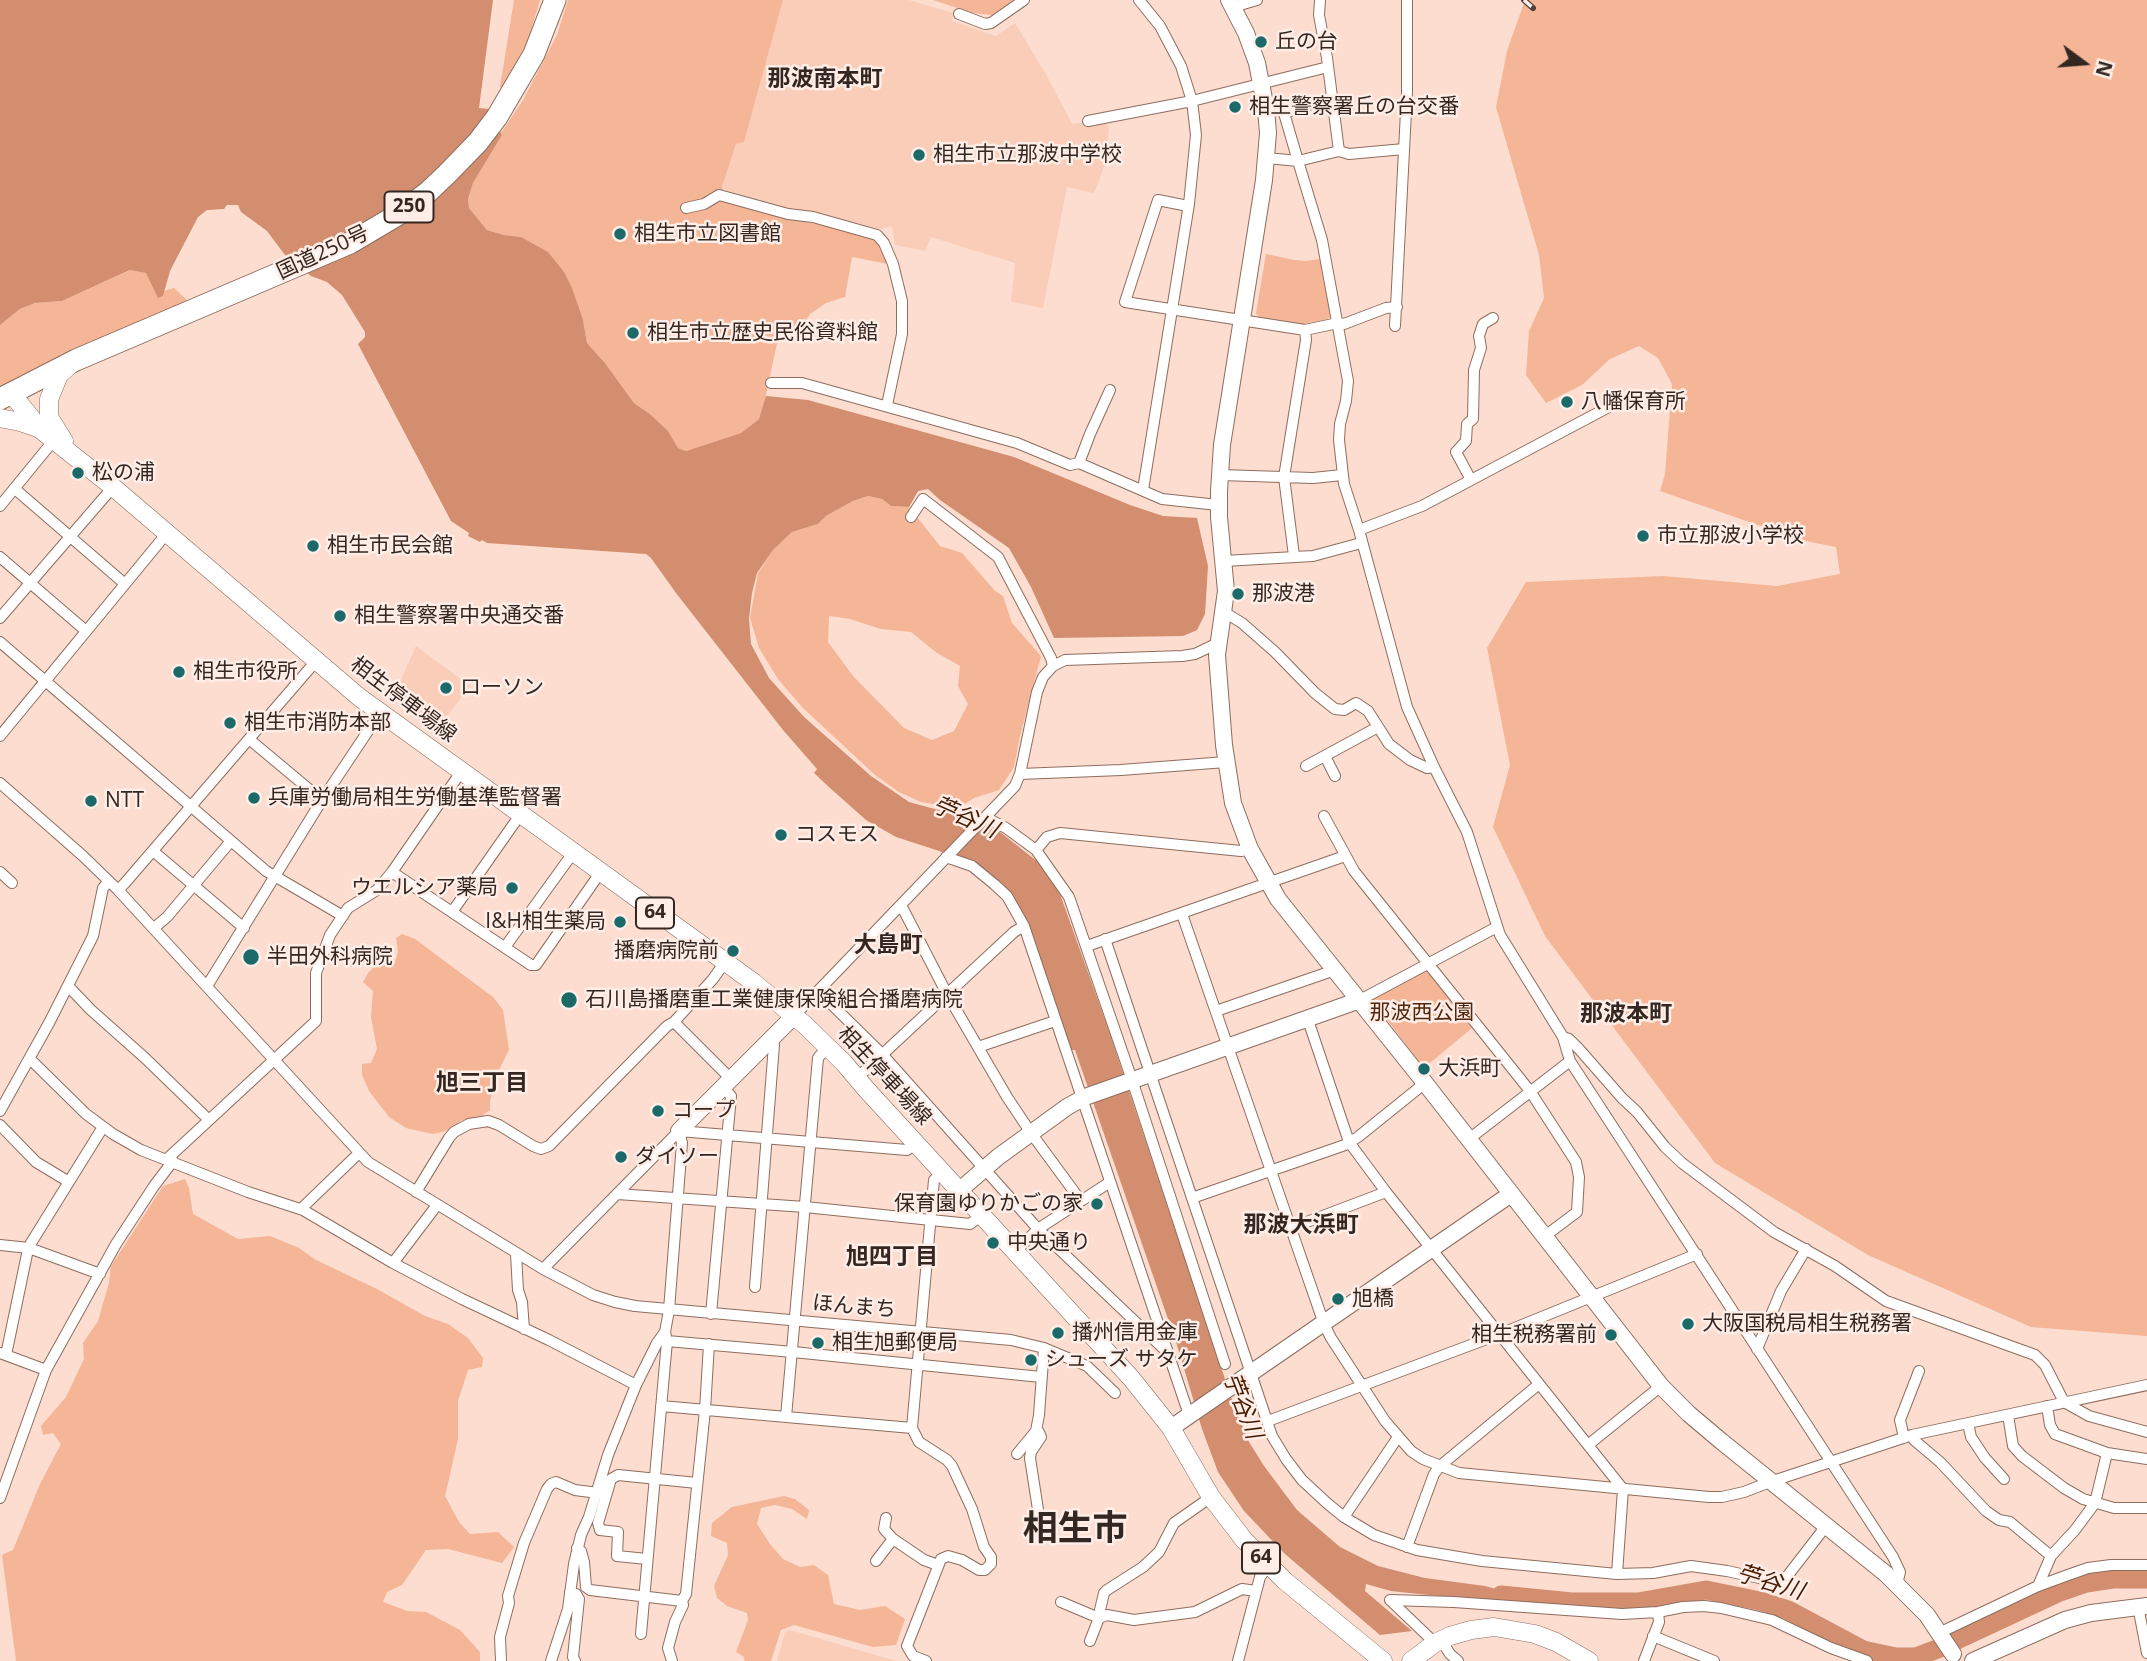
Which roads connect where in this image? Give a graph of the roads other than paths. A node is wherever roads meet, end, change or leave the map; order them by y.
1 (555, 0) edge
2 (1024, 0) edge
3 (1139, 0) edge
4 (1257, 0) edge
5 (1320, 0) edge
6 (1407, 0) edge
7 (1231, 4) edge
8 (959, 14) dead end
9 (1328, 66) junction
10 (1262, 84) junction
11 (1332, 97) junction
12 (1192, 101) junction
13 (1088, 121) dead end
14 (1404, 149) junction
15 (1339, 151) junction
16 (1267, 158) junction
17 (1298, 161) junction
18 (1188, 206) junction
19 (686, 208) dead end
20 (1397, 307) junction
21 (1172, 310) junction
22 (1493, 318) dead end
23 (1242, 321) junction
24 (1338, 323) junction
25 (1395, 326) dead end
26 (1305, 330) junction
27 (76, 360) junction
28 (771, 383) dead end
29 (1110, 390) dead end
30 (6, 396) edge
31 (1622, 400) dead end
32 (887, 405) junction
33 (0, 418) edge
34 (48, 435) junction
35 (80, 460) junction
36 (1079, 463) junction
37 (1220, 475) junction
38 (1342, 475) junction
39 (1284, 477) junction
40 (1471, 480) junction
41 (113, 487) junction
42 (15, 489) junction
43 (1143, 490) junction
44 (1218, 505) junction
45 (0, 506) edge
46 (911, 517) dead end
47 (1359, 530) junction
48 (167, 533) junction
49 (70, 536) junction
50 (1362, 543) junction
51 (1294, 556) junction
52 (0, 557) edge
53 (1224, 561) junction
54 (30, 583) junction
55 (125, 584) junction
56 (1224, 612) junction
57 (0, 618) edge
58 (86, 631) junction
59 (0, 642) edge
60 (1218, 643) junction
61 (316, 661) junction
62 (1053, 666) junction
63 (46, 680) junction
64 (380, 713) junction
65 (1378, 727) junction
66 (0, 736) edge
67 (249, 738) junction
68 (1325, 756) junction
69 (1226, 762) junction
70 (1306, 766) dead end
71 (1434, 767) junction
72 (461, 772) junction
73 (1020, 774) junction
74 (1335, 776) dead end
75 (0, 783) edge
76 (322, 800) junction
77 (191, 806) junction
78 (520, 815) junction
79 (1324, 816) dead end
80 (983, 819) junction
81 (230, 841) junction
82 (1036, 849) junction
83 (1250, 849) junction
84 (153, 851) junction
85 (573, 853) junction
86 (948, 855) junction
87 (1345, 856) junction
88 (0, 872) edge
89 (392, 872) junction
90 (600, 873) junction
91 (275, 877) junction
92 (109, 881) junction
93 (12, 883) dead end
94 (1268, 884) junction
95 (193, 886) junction
96 (118, 890) junction
97 (901, 905) junction
98 (452, 912) junction
99 (1182, 914) junction
100 (343, 916) junction
101 (1024, 926) junction
102 (1497, 927) junction
103 (154, 928) junction
104 (244, 928) junction
105 (1105, 939) junction
106 (1087, 946) junction
107 (505, 947) junction
108 (725, 962) junction
109 (1429, 965) junction
110 (1335, 970) junction
111 (68, 986) junction
112 (207, 986) junction
113 (818, 991) junction
114 (947, 994) junction
115 (1360, 1000) junction
116 (1216, 1011) junction
117 (794, 1016) junction
118 (1308, 1020) junction
119 (1055, 1021) junction
120 (674, 1022) junction
121 (1563, 1037) junction
122 (770, 1040) junction
123 (827, 1047) junction
124 (978, 1047) junction
125 (1228, 1047) junction
126 (882, 1054) junction
127 (30, 1059) junction
128 (274, 1060) junction
129 (1570, 1060) junction
130 (1150, 1075) junction
131 (857, 1078) junction
132 (1130, 1081) junction
133 (1425, 1083) junction
134 (728, 1084) junction
135 (1530, 1091) junction
136 (1083, 1098) junction
137 (0, 1111) edge
138 (209, 1120) junction
139 (0, 1125) edge
140 (103, 1127) junction
141 (679, 1131) junction
142 (1031, 1133) junction
143 (727, 1135) junction
144 (768, 1139) junction
145 (1469, 1139) junction
146 (811, 1142) junction
147 (916, 1143) junction
148 (1349, 1143) junction
149 (359, 1153) junction
150 (170, 1160) junction
151 (983, 1169) junction
152 (1271, 1170) junction
153 (942, 1172) junction
154 (69, 1182) junction
155 (1110, 1182) junction
156 (960, 1190) junction
157 (416, 1192) junction
158 (1386, 1192) junction
159 (617, 1194) junction
160 (1511, 1194) junction
161 (677, 1197) junction
162 (1192, 1198) junction
163 (720, 1200) junction
164 (1081, 1201) junction
165 (761, 1204) junction
166 (438, 1205) junction
167 (805, 1208) junction
168 (303, 1210) junction
169 (982, 1215) junction
170 (930, 1220) junction
171 (1291, 1228) junction
172 (1038, 1229) junction
173 (1545, 1236) junction
174 (0, 1245) edge
175 (29, 1248) junction
176 (1433, 1249) junction
177 (1806, 1249) junction
178 (1016, 1251) junction
179 (516, 1254) junction
180 (1697, 1254) junction
181 (393, 1263) junction
182 (542, 1269) junction
183 (100, 1274) junction
184 (755, 1287) dead end
185 (1592, 1298) junction
186 (669, 1310) junction
187 (710, 1314) junction
188 (795, 1321) junction
189 (1324, 1324) junction
190 (524, 1329) junction
191 (920, 1332) junction
192 (1500, 1334) junction
193 (666, 1337) junction
194 (709, 1344) junction
195 (1039, 1347) junction
196 (1105, 1348) junction
197 (1757, 1349) junction
198 (793, 1352) junction
199 (1168, 1353) junction
200 (3, 1354) edge
201 (917, 1364) junction
202 (1225, 1364) dead end
203 (1087, 1366) junction
204 (46, 1370) junction
205 (1919, 1371) dead end
206 (1251, 1373) junction
207 (1041, 1377) junction
208 (1539, 1384) junction
209 (636, 1385) junction
210 (2147, 1385) edge
211 (1362, 1386) junction
212 (1661, 1386) junction
213 (1115, 1393) dead end
214 (2064, 1402) junction
215 (661, 1406) junction
216 (2046, 1406) junction
217 (705, 1410) junction
218 (1191, 1413) junction
219 (2008, 1415) junction
220 (786, 1417) junction
221 (1268, 1421) junction
222 (1968, 1423) junction
223 (912, 1428) junction
224 (1171, 1428) junction
225 (1036, 1431) junction
226 (2147, 1432) edge
227 (1398, 1437) junction
228 (1908, 1437) junction
229 (1588, 1445) junction
230 (2107, 1453) junction
231 (1017, 1454) dead end
232 (2147, 1459) edge
233 (1830, 1461) junction
234 (1440, 1466) junction
235 (654, 1479) junction
236 (2004, 1479) dead end
237 (1770, 1482) junction
238 (697, 1483) junction
239 (1623, 1489) junction
240 (598, 1493) junction
241 (1211, 1497) junction
242 (0, 1498) edge
243 (2095, 1503) junction
244 (2147, 1507) edge
245 (1038, 1516) dead end
246 (1344, 1517) junction
247 (886, 1518) dead end
248 (1826, 1526) junction
249 (893, 1539) junction
250 (577, 1548) junction
251 (1407, 1548) junction
252 (2051, 1556) junction
253 (647, 1559) junction
254 (876, 1560) dead end
255 (938, 1564) junction
256 (2147, 1565) edge
257 (1268, 1566) junction
258 (1617, 1574) junction
259 (1897, 1584) junction
260 (2038, 1586) junction
261 (1256, 1591) junction
262 (570, 1592) junction
263 (644, 1597) junction
264 (682, 1601) junction
265 (1061, 1602) dead end
266 (2142, 1606) edge
267 (1658, 1612) junction
268 (1101, 1617) junction
269 (641, 1634) dead end
270 (1940, 1634) junction
271 (1653, 1636) junction
272 (1090, 1641) dead end
273 (1438, 1641) junction
274 (2147, 1653) edge
275 (1692, 1657) edge
276 (1954, 1658) edge
277 (501, 1661) edge
278 (551, 1661) edge
279 (575, 1661) edge
280 (675, 1661) edge
281 (926, 1661) edge
282 (1238, 1661) edge
283 (1383, 1661) edge
284 (1411, 1661) edge
285 (1458, 1661) edge
286 (1589, 1661) edge
287 (1644, 1661) edge
288 (1714, 1661) edge
289 (1867, 1661) edge
290 (1973, 1661) edge

1 - 27 highway, 国道250号 / 250
2 - 8 street
3 - 12 street
4 - 7 street
5 - 9 street
6 - 14 street
7 - 10 street
9 - 10 street
9 - 11 street
10 - 12 street
10 - 16 street
11 - 15 street
11 - 17 street
12 - 13 street
12 - 18 street
14 - 15 street
14 - 20 street
15 - 17 street
16 - 17 street
16 - 23 street
17 - 24 street
18 - 21 street
18 - 21 street
19 - 32 street
20 - 24 street
20 - 25 street
21 - 23 street
21 - 43 street
22 - 40 street
23 - 26 street
23 - 37 street
24 - 26 street
24 - 38 street
26 - 39 street
27 - 30 highway, 国道250号 / 250
27 - 35 main road
28 - 32 street
29 - 36 street
30 - 34 main road, 相生停車場線 / 64
31 - 40 street
32 - 36 street
33 - 34 main road
34 - 35 main road, 相生停車場線 / 64
34 - 42 street
35 - 41 main road, 相生停車場線 / 64
36 - 43 street
37 - 39 street
37 - 44 street
38 - 39 street
38 - 47 street
39 - 51 street
40 - 47 street
41 - 48 main road, 相生停車場線 / 64
41 - 49 street
42 - 45 street
42 - 49 street
43 - 44 street
44 - 53 street
46 - 62 street
47 - 50 street
48 - 55 street
48 - 61 main road, 相生停車場線 / 64
49 - 54 street
49 - 55 street
50 - 51 street
50 - 71 street
51 - 53 street
52 - 54 street
53 - 56 street
54 - 57 street
54 - 58 street
55 - 58 street
56 - 60 street
56 - 65 street
58 - 63 street
59 - 63 street
60 - 62 street
60 - 69 street
61 - 64 main road, 相生停車場線 / 64
61 - 67 street
62 - 73 street
63 - 66 street
63 - 77 street
64 - 72 main road, 相生停車場線 / 64
64 - 76 street
65 - 68 street
65 - 71 street
67 - 76 street
67 - 77 street
68 - 70 street
68 - 74 street
69 - 73 street
69 - 83 street
71 - 102 street
72 - 78 main road, 相生停車場線 / 64
72 - 89 street
73 - 80 street
75 - 92 street, ほんまち
76 - 91 street
77 - 81 street
77 - 84 street
78 - 85 main road, 相生停車場線 / 64
78 - 98 street
79 - 87 street
80 - 82 street
80 - 86 street
81 - 91 street
81 - 95 street
82 - 83 street
82 - 106 street
83 - 94 street
84 - 95 street
84 - 96 street
85 - 90 main road, 相生停車場線 / 64
85 - 107 street
86 - 97 street
86 - 101 street
87 - 94 street
87 - 109 street
88 - 93 street
89 - 98 street
89 - 100 street
90 - 107 street
90 - 108 main road, 相生停車場線 / 64
91 - 100 street
91 - 104 street
92 - 96 street, ほんまち
92 - 111 street
94 - 99 street
94 - 110 street
95 - 103 street
95 - 104 street
96 - 103 street, ほんまち
97 - 113 street
97 - 114 street
98 - 107 street
99 - 105 street
99 - 116 street
100 - 128 street
101 - 114 street
101 - 119 street
102 - 109 street
102 - 121 street
103 - 112 street, ほんまち
104 - 112 street
105 - 106 street
105 - 130 street
106 - 132 street
108 - 117 main road, 相生停車場線 / 64
108 - 120 street
109 - 115 street
109 - 135 street
110 - 115 street
110 - 116 street
111 - 127 street
111 - 138 street
112 - 128 street, ほんまち
113 - 117 street
113 - 126 street
114 - 124 street
114 - 126 street
115 - 118 street
115 - 133 street
116 - 125 street
117 - 122 street
117 - 123 main road, 相生停車場線 / 64
118 - 125 street
118 - 148 street
119 - 124 street
119 - 136 street
120 - 134 street
120 - 157 street
121 - 129 street
121 - 177 street
122 - 134 street
122 - 144 street
123 - 131 main road, 相生停車場線 / 64
123 - 146 street
124 - 142 street
125 - 130 street
125 - 152 street
126 - 131 street
126 - 151 street
127 - 137 street
127 - 140 street
128 - 138 street
128 - 149 street, ほんまち
129 - 135 street
129 - 180 street
130 - 132 street
130 - 162 street
131 - 147 main road, 相生停車場線 / 64
132 - 136 street
132 - 202 street
133 - 145 street
133 - 148 street
134 - 141 street
134 - 143 street
135 - 145 street
135 - 173 street
136 - 142 street
136 - 155 street
138 - 150 street
139 - 154 street
140 - 150 street
140 - 154 street
141 - 143 street
141 - 159 street
141 - 161 street
142 - 151 street
142 - 164 street
143 - 144 street
143 - 163 street
144 - 146 street
144 - 165 street
145 - 160 street
146 - 147 street
146 - 167 street
147 - 153 main road, 相生停車場線 / 64
148 - 152 street
148 - 158 street
149 - 157 street, ほんまち
149 - 168 street
150 - 168 street
150 - 183 street
151 - 156 street
151 - 172 street
152 - 162 street
152 - 171 street
153 - 156 main road, 相生停車場線 / 64
153 - 170 street
154 - 175 street
155 - 164 street
155 - 199 street
156 - 169 main road, 相生停車場線 / 64
157 - 166 street, ほんまち
158 - 171 street
158 - 176 street
159 - 161 street
159 - 182 street
160 - 173 street
160 - 176 street
161 - 163 street
161 - 186 street
162 - 206 street
163 - 165 street
163 - 187 street
164 - 172 street
165 - 167 street
165 - 184 street
166 - 179 street, ほんまち
166 - 181 street
167 - 170 street
167 - 188 street
168 - 181 street
169 - 170 street
169 - 178 main road, 相生停車場線 / 64
170 - 191 street
171 - 189 street
172 - 178 street
172 - 199 street
173 - 185 street
174 - 175 street
175 - 183 street
175 - 200 street
176 - 189 street
176 - 192 street
177 - 197 street
177 - 214 street
178 - 196 main road, 相生停車場線 / 64
179 - 182 street, ほんまち
179 - 190 street
180 - 185 street
180 - 197 street
181 - 190 street
182 - 186 street, ほんまち
183 - 204 street
185 - 192 street
185 - 212 street
186 - 187 street, ほんまち
186 - 193 street
187 - 188 street, ほんまち
188 - 191 street, ほんまち
188 - 198 street
189 - 206 street
189 - 211 street
190 - 209 street
191 - 195 street, ほんまち
191 - 201 street
192 - 208 street
192 - 211 street
193 - 194 street
193 - 209 street
193 - 215 street
194 - 198 street
194 - 217 street
195 - 203 street, ほんまち
195 - 207 street
196 - 203 street
196 - 224 main road, 相生停車場線 / 64
197 - 233 street
198 - 201 street
198 - 220 street
199 - 218 street
200 - 204 street
201 - 207 street
201 - 223 street
203 - 213 street
204 - 242 street
205 - 228 street
206 - 218 street
206 - 221 street
207 - 225 street
208 - 229 street
208 - 234 street
209 - 240 street
210 - 214 street
211 - 221 street
211 - 227 street
212 - 229 street
212 - 237 street
214 - 216 street
214 - 226 street
215 - 217 street
215 - 235 street
216 - 219 street
216 - 230 street
217 - 220 street
217 - 238 street
218 - 224 street
219 - 222 street
219 - 243 street
220 - 223 street
221 - 246 street
222 - 228 street
222 - 236 street
223 - 255 street
224 - 241 main road, 相生停車場線 / 64
225 - 231 street
225 - 245 street
227 - 234 street
227 - 246 street
228 - 233 street
228 - 252 street
229 - 239 street
230 - 232 street
230 - 243 street
233 - 237 street
233 - 259 street
234 - 239 street
234 - 251 street
235 - 238 street
235 - 253 street
235 - 253 street
237 - 239 street
237 - 248 street
238 - 264 street
239 - 258 street
240 - 250 street
240 - 277 street
241 - 257 main road, 相生停車場線 / 64
241 - 268 street
243 - 244 street
243 - 252 street
246 - 251 street
247 - 249 street
248 - 258 street
248 - 259 street
249 - 254 street
249 - 255 street
250 - 262 street
250 - 263 street
251 - 258 street
252 - 260 street
253 - 263 street
255 - 281 street
256 - 260 street
257 - 261 street
257 - 283 main road, 相生停車場線 / 64
259 - 270 street
260 - 270 street
261 - 268 street
261 - 282 street
262 - 278 street
262 - 279 street
263 - 264 street
263 - 269 street
264 - 280 street
265 - 268 street
266 - 274 street
266 - 290 street
267 - 271 street
267 - 273 street
267 - 289 street
268 - 272 street
270 - 276 street
271 - 275 street
271 - 287 street
273 - 284 main road
273 - 285 street
273 - 286 main road
275 - 288 street

